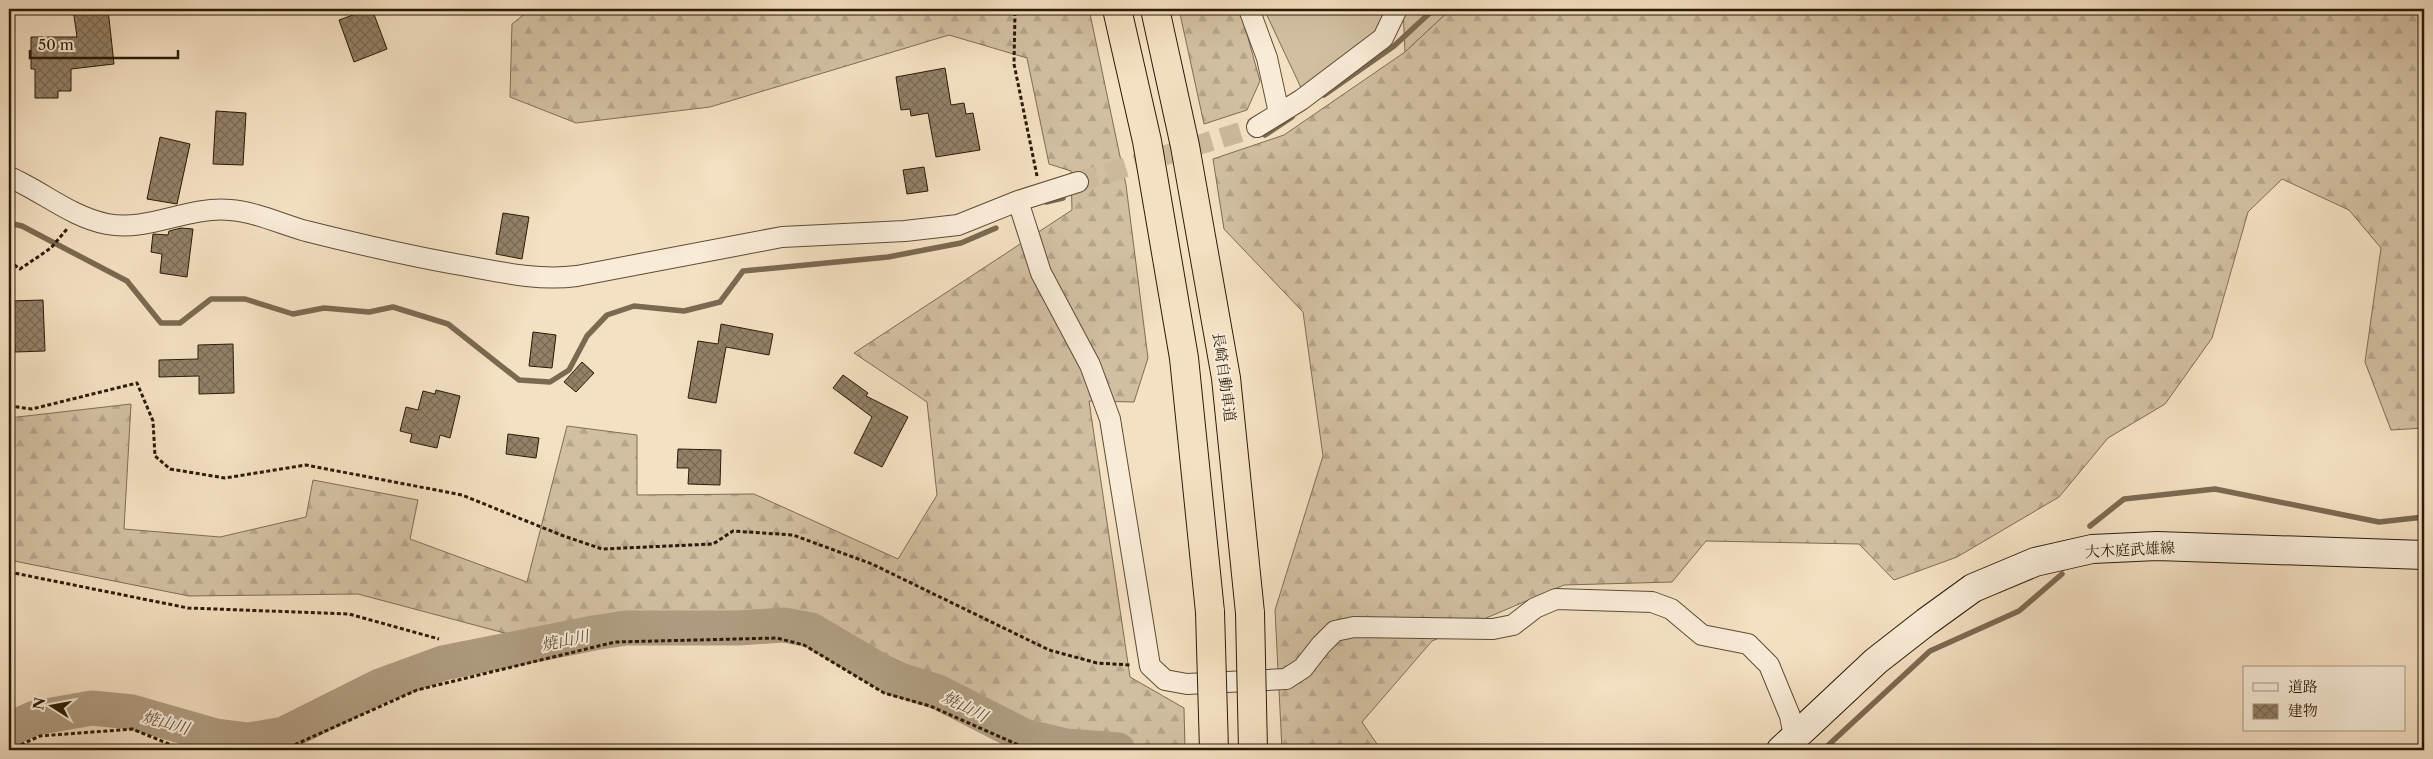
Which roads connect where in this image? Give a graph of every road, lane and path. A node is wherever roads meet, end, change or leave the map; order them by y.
1 (1117, 9) edge
2 (1155, 9) edge
3 (1249, 9) edge
4 (1396, 9) edge
5 (1015, 12) dead end
6 (1279, 113) junction
7 (1257, 127) tunnel mouth
8 (9, 177) edge
9 (1078, 182) tunnel mouth
10 (1041, 194) junction
11 (1018, 201) junction
12 (61, 236) dead end
13 (9, 262) edge
14 (9, 406) edge
15 (2424, 555) edge
16 (9, 572) edge
17 (439, 639) dead end
18 (1150, 666) junction
19 (1790, 747) edge
20 (9, 750) edge
21 (184, 750) edge
22 (283, 750) edge
23 (1030, 750) edge
24 (1214, 750) edge
25 (1252, 750) edge

1 - 24 highway, bridge
2 - 25 highway, 長崎自動車道, bridge
3 - 6 street
4 - 6 street
5 - 10 path
6 - 7 street
8 - 11 street
9 - 10 street
10 - 11 street
11 - 18 street
12 - 13 path
14 - 18 path
15 - 19 main road, 大木庭武雄線
16 - 17 path
18 - 19 street
20 - 21 path
22 - 23 path

